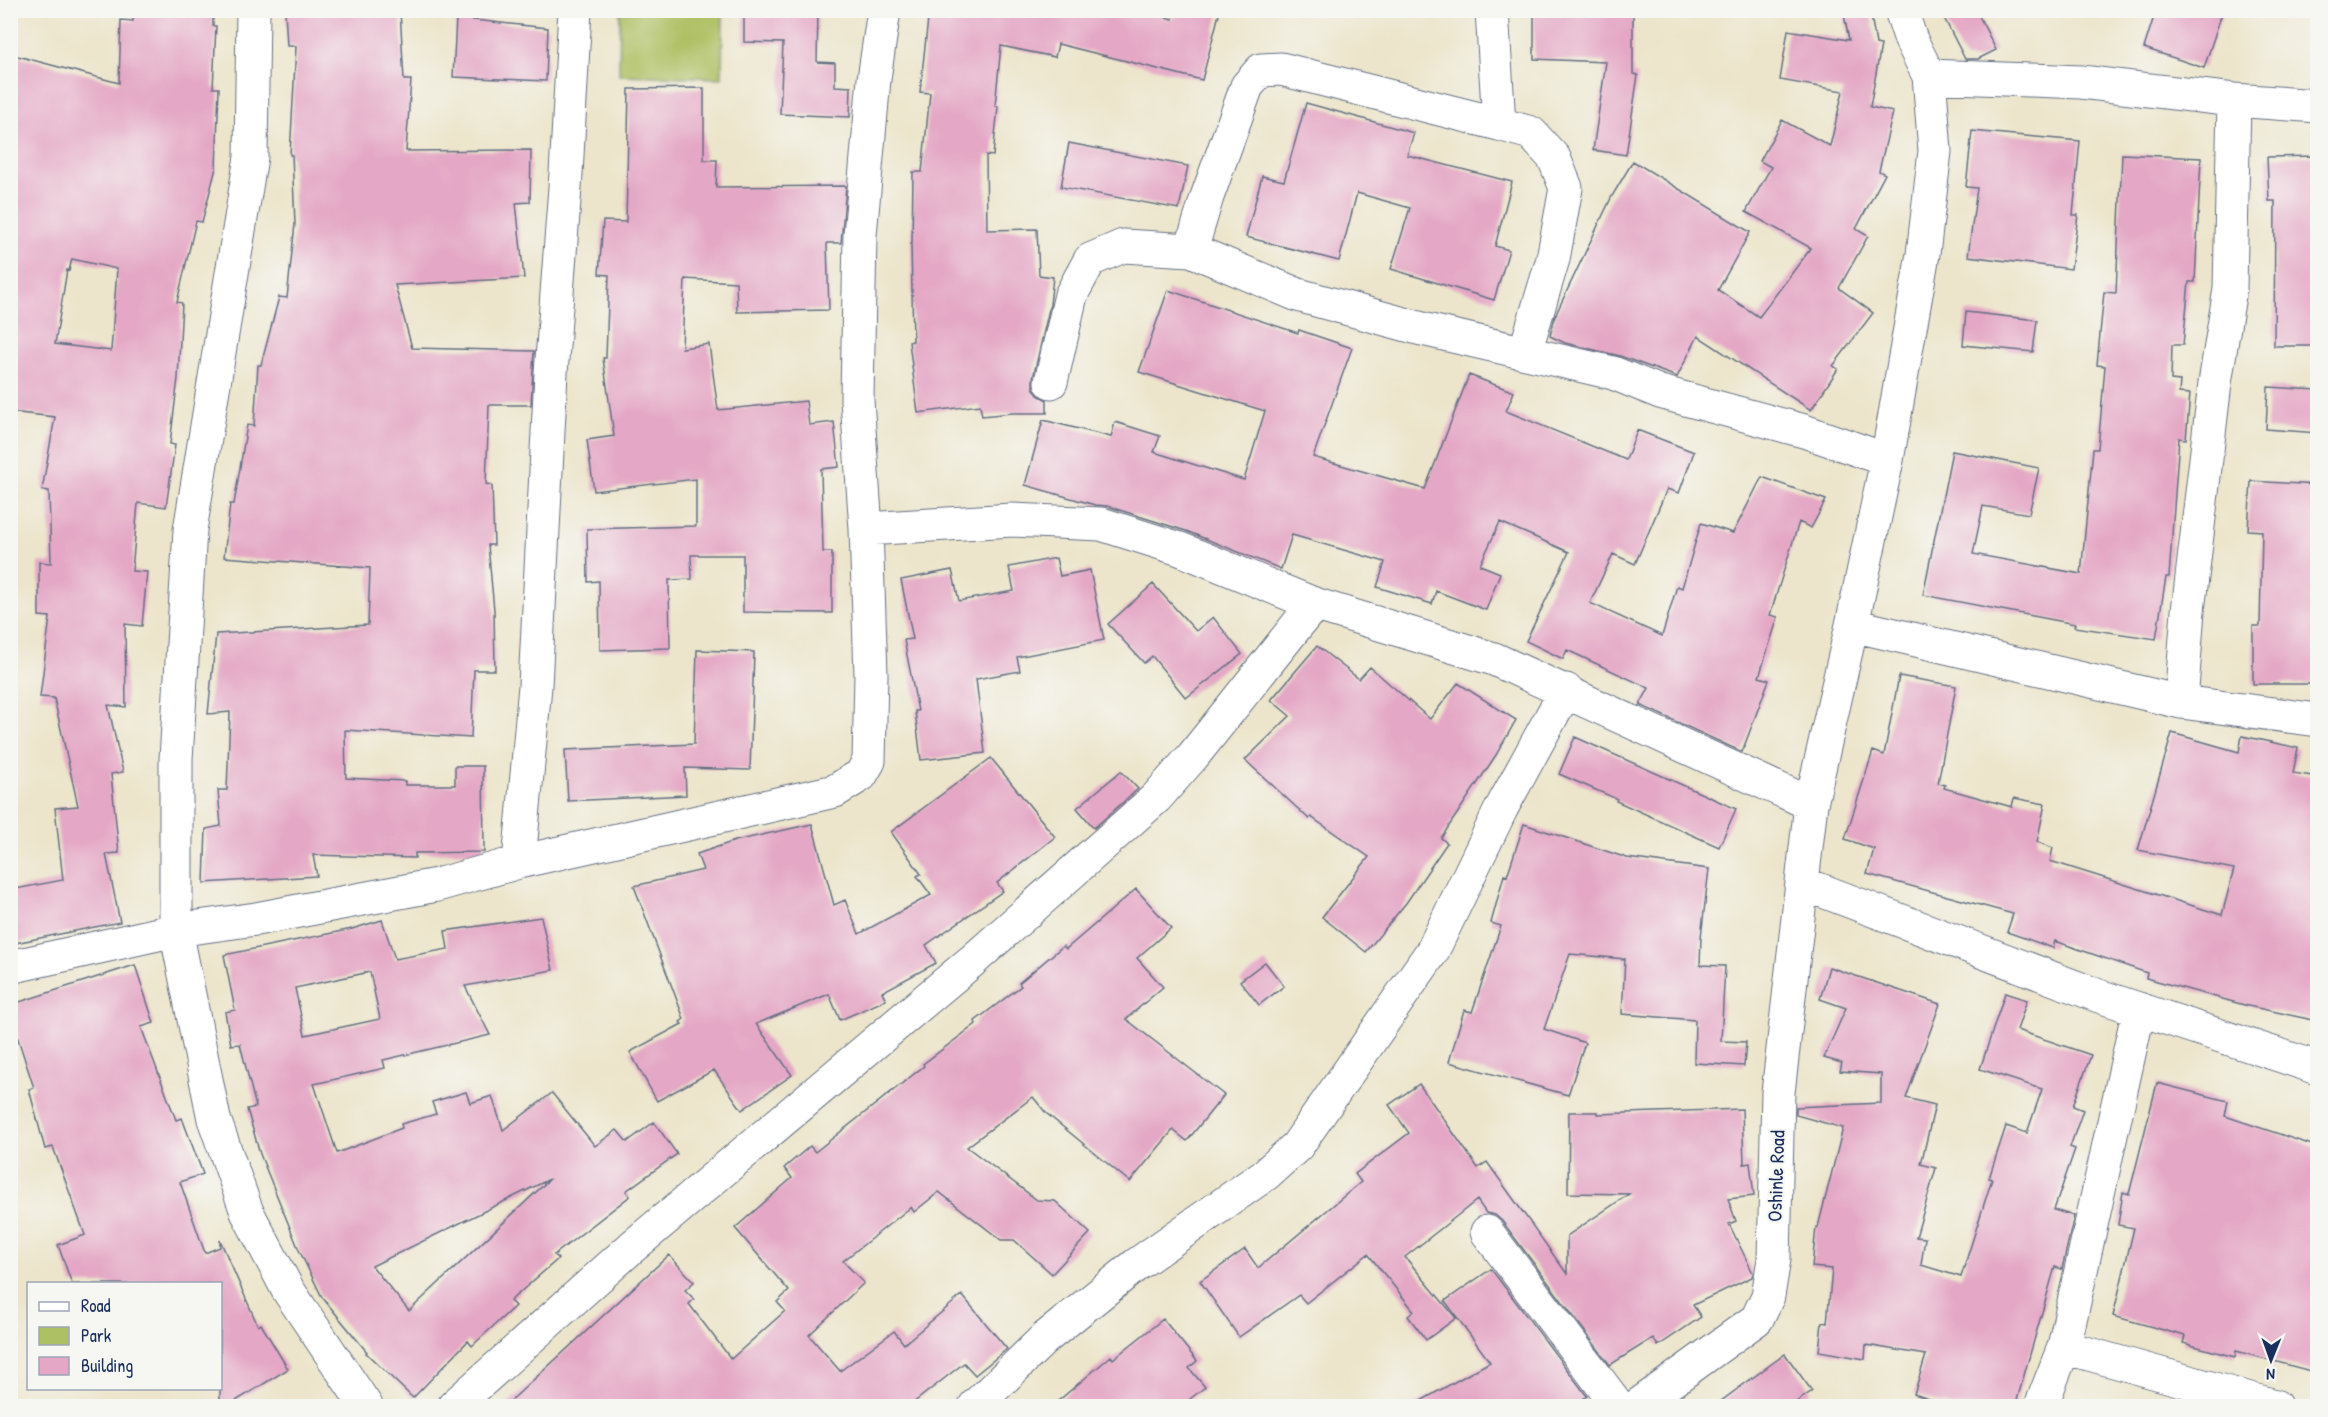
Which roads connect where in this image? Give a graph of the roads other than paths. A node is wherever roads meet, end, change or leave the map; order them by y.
1 (254, 10) edge
2 (574, 10) edge
3 (884, 10) edge
4 (1492, 10) edge
5 (1901, 10) edge
6 (1929, 76) junction
7 (2234, 100) junction
8 (2318, 106) edge
9 (1499, 124) junction
10 (1191, 250) junction
11 (1525, 352) junction
12 (1052, 382) dead end
13 (1887, 460) junction
14 (866, 529) junction
15 (1314, 604) junction
16 (1852, 625) junction
17 (1566, 690) junction
18 (2181, 702) junction
19 (2318, 720) edge
20 (1811, 804) junction
21 (519, 862) junction
22 (1802, 883) junction
23 (176, 930) junction
24 (10, 967) edge
25 (2139, 1010) junction
26 (2318, 1068) edge
27 (1487, 1232) dead end
28 (2064, 1347) junction
29 (366, 1407) edge
30 (454, 1407) edge
31 (975, 1407) edge
32 (1618, 1407) edge
33 (1637, 1407) edge
34 (2041, 1407) edge
35 (2275, 1407) edge

1 - 23 street
2 - 21 street
3 - 14 street
4 - 9 street
5 - 6 street
6 - 7 street
6 - 13 street, Oshinle Road
7 - 8 street
7 - 18 street
9 - 10 street
9 - 11 street
10 - 11 street
10 - 12 street
11 - 13 street
13 - 16 street, Oshinle Road
14 - 15 street
14 - 21 street
15 - 17 street
15 - 30 street
16 - 18 street
16 - 20 street, Oshinle Road
17 - 20 street
17 - 31 street
18 - 19 street
20 - 22 street, Oshinle Road
21 - 23 street
22 - 25 street
22 - 33 street, Oshinle Road
23 - 24 street
23 - 29 street
25 - 26 street
25 - 28 street
27 - 32 street
28 - 34 street
28 - 35 street

